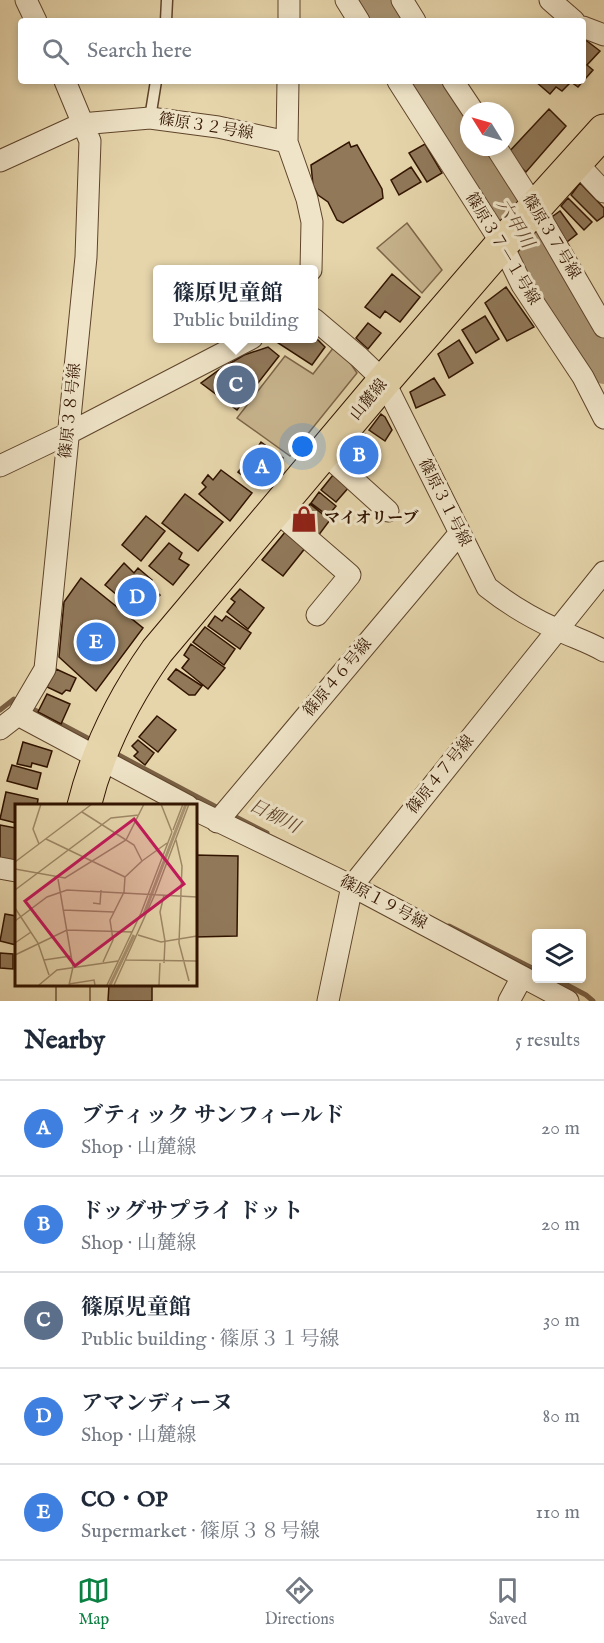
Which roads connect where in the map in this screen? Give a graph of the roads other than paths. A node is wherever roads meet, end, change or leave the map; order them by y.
1 (167, 0) edge
2 (289, 0) edge
3 (345, 0) edge
4 (402, 0) edge
5 (550, 0) edge
6 (27, 1) edge
7 (35, 18) edge
8 (166, 18) edge
9 (289, 18) edge
10 (357, 18) edge
11 (413, 18) edge
12 (571, 18) edge
13 (586, 28) edge
14 (604, 35) edge
15 (66, 84) edge
16 (156, 84) edge
17 (288, 84) edge
18 (400, 84) edge
19 (455, 84) edge
20 (466, 102) edge
21 (150, 118) junction
22 (81, 124) junction
23 (604, 131) edge
24 (287, 142) junction
25 (502, 156) edge
26 (0, 160) edge
27 (576, 162) junction
28 (604, 192) edge
29 (535, 208) junction
30 (502, 244) junction
31 (311, 265) edge
32 (318, 322) edge
33 (604, 327) edge
34 (244, 343) edge
35 (384, 381) junction
36 (604, 418) edge
37 (69, 434) junction
38 (324, 453) junction
39 (0, 466) edge
40 (275, 510) junction
41 (388, 511) dead end
42 (459, 534) junction
43 (604, 572) edge
44 (317, 615) dead end
45 (557, 630) junction
46 (604, 651) edge
47 (18, 714) junction
48 (0, 729) edge
49 (98, 758) junction
50 (85, 804) edge
51 (184, 804) edge
52 (196, 810) edge
53 (217, 821) junction
54 (0, 868) edge
55 (15, 872) edge
56 (357, 880) junction
57 (522, 977) junction
58 (328, 1001) edge
59 (509, 1001) edge
60 (568, 1001) edge

1 - 8 lane
2 - 9 street
3 - 10 street
4 - 11 street
5 - 12 street
6 - 7 street
13 - 14 street
15 - 22 street, 篠原３８号線
16 - 21 lane
17 - 24 street
18 - 30 street, 篠原３７－１号線
19 - 20 street
21 - 22 street, 篠原３２号線
21 - 24 street, 篠原３２号線
22 - 26 street, 篠原３２号線
22 - 37 street, 篠原３８号線
23 - 27 main road, 山麓線
24 - 31 street
25 - 29 street, 篠原３７号線
27 - 28 street
27 - 29 main road, 山麓線
29 - 30 main road, 山麓線
29 - 33 street, 篠原３７号線
30 - 35 main road, 山麓線
30 - 36 street, 篠原３７－１号線
32 - 35 street, 篠原３１号線
34 - 37 street
35 - 38 main road, 山麓線
35 - 42 street, 篠原３１号線
37 - 39 street
37 - 47 street, 篠原３８号線
38 - 40 main road, 山麓線
38 - 41 street
40 - 44 street
40 - 49 main road, 山麓線
42 - 45 street, 篠原３１号線
42 - 53 street, 篠原４６号線
43 - 45 street, 篠原４７号線
45 - 46 street, 篠原３１号線
45 - 56 street, 篠原４７号線
47 - 48 street, 篠原３８号線
47 - 49 street
49 - 50 main road, 山麓線
49 - 51 street
52 - 53 street, 篠原１９号線
53 - 56 street, 篠原１９号線
54 - 55 street
56 - 57 street, 篠原１９号線
56 - 58 street, 篠原４７号線
57 - 59 street
57 - 60 street, 篠原１９号線

